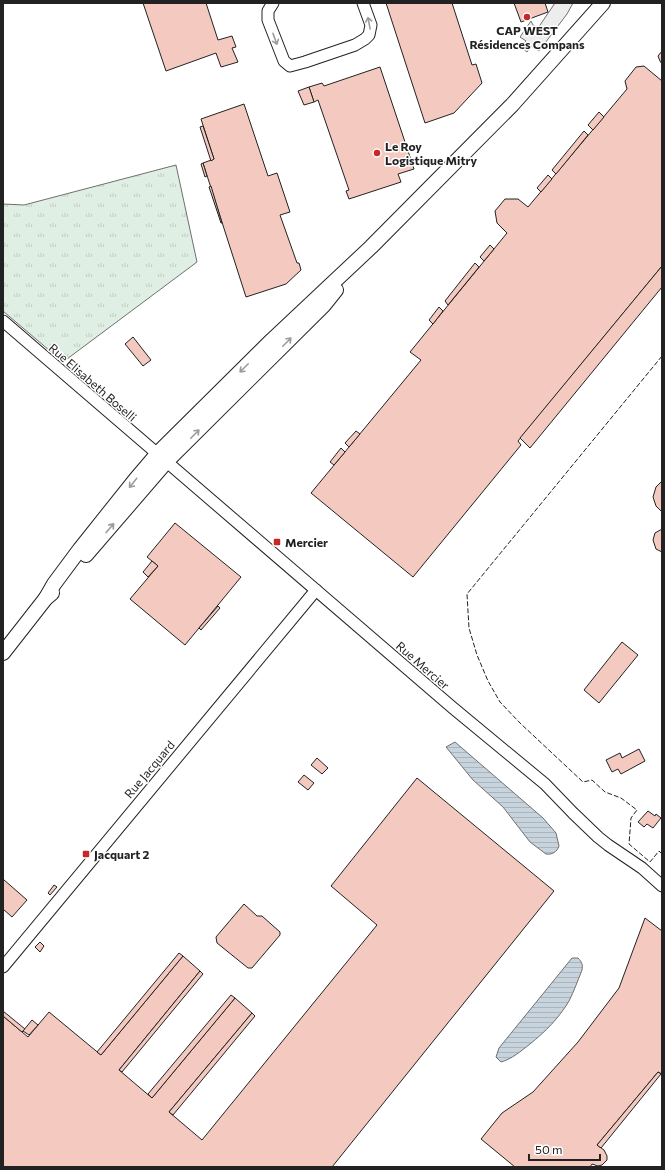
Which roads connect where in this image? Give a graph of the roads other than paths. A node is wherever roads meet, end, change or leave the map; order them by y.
1 (273, 3) edge
2 (363, 3) edge
3 (592, 3) edge
4 (603, 3) edge
5 (573, 34) junction
6 (3, 321) edge
7 (163, 457) junction
8 (316, 590) junction
9 (3, 653) edge
10 (662, 886) edge
11 (3, 967) edge

1 -> 2 street
3 - 5 main road
4 - 5 main road
5 - 7 main road
6 - 7 street, Rue Elisabeth Boselli
7 - 8 street, Rue Mercier
7 - 9 main road
8 - 10 street, Rue Mercier
8 - 11 street, Rue Jacquard

